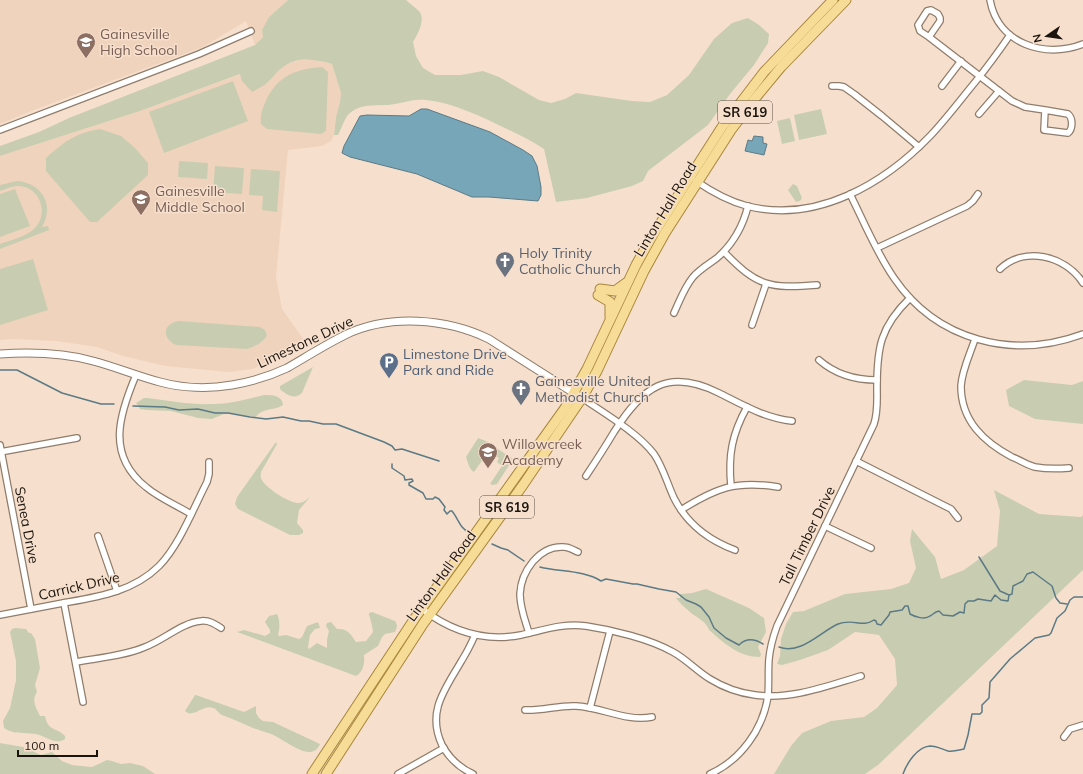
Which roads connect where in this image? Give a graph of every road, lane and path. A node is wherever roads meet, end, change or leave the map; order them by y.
1 (833, 0) edge
2 (846, 0) edge
3 (990, 0) edge
4 (251, 31) dead end
5 (1010, 35) junction
6 (928, 37) junction
7 (1083, 44) edge
8 (960, 61) junction
9 (979, 76) junction
10 (832, 86) dead end
11 (942, 86) dead end
12 (998, 91) junction
13 (1045, 110) junction
14 (979, 114) dead end
15 (0, 130) edge
16 (919, 147) junction
17 (689, 177) junction
18 (698, 182) junction
19 (850, 194) junction
20 (978, 194) dead end
21 (748, 206) junction
22 (877, 248) junction
23 (724, 252) junction
24 (1000, 269) dead end
25 (628, 280) junction
26 (1083, 283) edge
27 (766, 284) junction
28 (817, 285) dead end
29 (910, 298) junction
30 (674, 313) dead end
31 (609, 321) junction
32 (752, 325) dead end
33 (1083, 334) edge
34 (975, 339) junction
35 (0, 354) edge
36 (819, 360) dead end
37 (136, 375) junction
38 (877, 380) junction
39 (578, 396) junction
40 (747, 407) junction
41 (792, 421) dead end
42 (620, 424) junction
43 (77, 438) dead end
44 (0, 445) edge
45 (1, 452) edge
46 (856, 461) junction
47 (208, 462) dead end
48 (1069, 468) dead end
49 (586, 476) dead end
50 (731, 486) junction
51 (778, 487) dead end
52 (681, 510) junction
53 (191, 514) junction
54 (958, 518) dead end
55 (825, 526) junction
56 (98, 536) dead end
57 (871, 548) dead end
58 (735, 550) dead end
59 (578, 552) dead end
60 (117, 591) junction
61 (64, 603) junction
62 (31, 609) junction
63 (426, 612) junction
64 (0, 615) edge
65 (221, 628) dead end
66 (610, 631) junction
67 (529, 633) junction
68 (474, 635) junction
69 (76, 662) junction
70 (861, 676) dead end
71 (768, 696) junction
72 (83, 702) dead end
73 (590, 708) junction
74 (524, 710) dead end
75 (652, 717) dead end
76 (1083, 725) edge
77 (1064, 737) dead end
78 (444, 748) junction
79 (312, 774) edge
80 (326, 774) edge
81 (398, 774) edge
82 (473, 774) edge
83 (710, 774) edge

1 - 17 main road, Linton Hall Road / SR 619
2 - 18 main road, Linton Hall Road / SR 619
3 - 5 street
4 - 15 street
5 - 7 street
5 - 9 street
6 - 6 street
6 - 8 street
8 - 9 street
8 - 11 street
9 - 12 street
9 - 16 street
10 - 16 street
12 - 13 street
12 - 14 street
13 - 13 street
16 - 19 street
17 - 18 street
17 - 25 main road, Linton Hall Road / SR 619
18 - 21 street
18 - 39 main road, Linton Hall Road / SR 619
19 - 21 street
19 - 22 street
20 - 22 street
21 - 23 street
22 - 29 street
23 - 27 street
23 - 30 street
24 - 26 street
25 - 31 main road, Linton Hall Road / SR 619
25 - 31 main road
27 - 28 street
27 - 32 street
29 - 34 street
29 - 38 street, Tall Timber Drive
31 - 39 main road, Linton Hall Road / SR 619
33 - 34 street
34 - 48 street
35 - 37 street, Limestone Drive
36 - 38 street
37 - 39 street, Limestone Drive
37 - 53 street
38 - 46 street, Tall Timber Drive
39 - 42 street
39 - 63 main road, Linton Hall Road / SR 619
40 - 41 street
40 - 42 street
40 - 50 street
42 - 49 street
42 - 52 street
43 - 45 street
44 - 45 street, Senea Drive
45 - 62 street, Senea Drive
46 - 54 street
46 - 55 street, Tall Timber Drive
47 - 53 street, Carrick Drive
50 - 51 street
50 - 52 street
52 - 58 street
53 - 60 street, Carrick Drive
55 - 57 street
55 - 71 street, Tall Timber Drive
56 - 60 street
59 - 67 street
60 - 61 street, Carrick Drive
61 - 62 street, Carrick Drive
61 - 69 street
62 - 64 street, Carrick Drive
63 - 68 street
63 - 79 main road, Linton Hall Road / SR 619
63 - 80 main road, Linton Hall Road / SR 619
65 - 69 street
66 - 67 street
66 - 71 street
66 - 73 street
67 - 68 street
68 - 78 street
69 - 72 street
70 - 71 street
71 - 83 street, Tall Timber Drive
73 - 74 street
73 - 75 street
76 - 77 street
78 - 81 street
78 - 82 street

